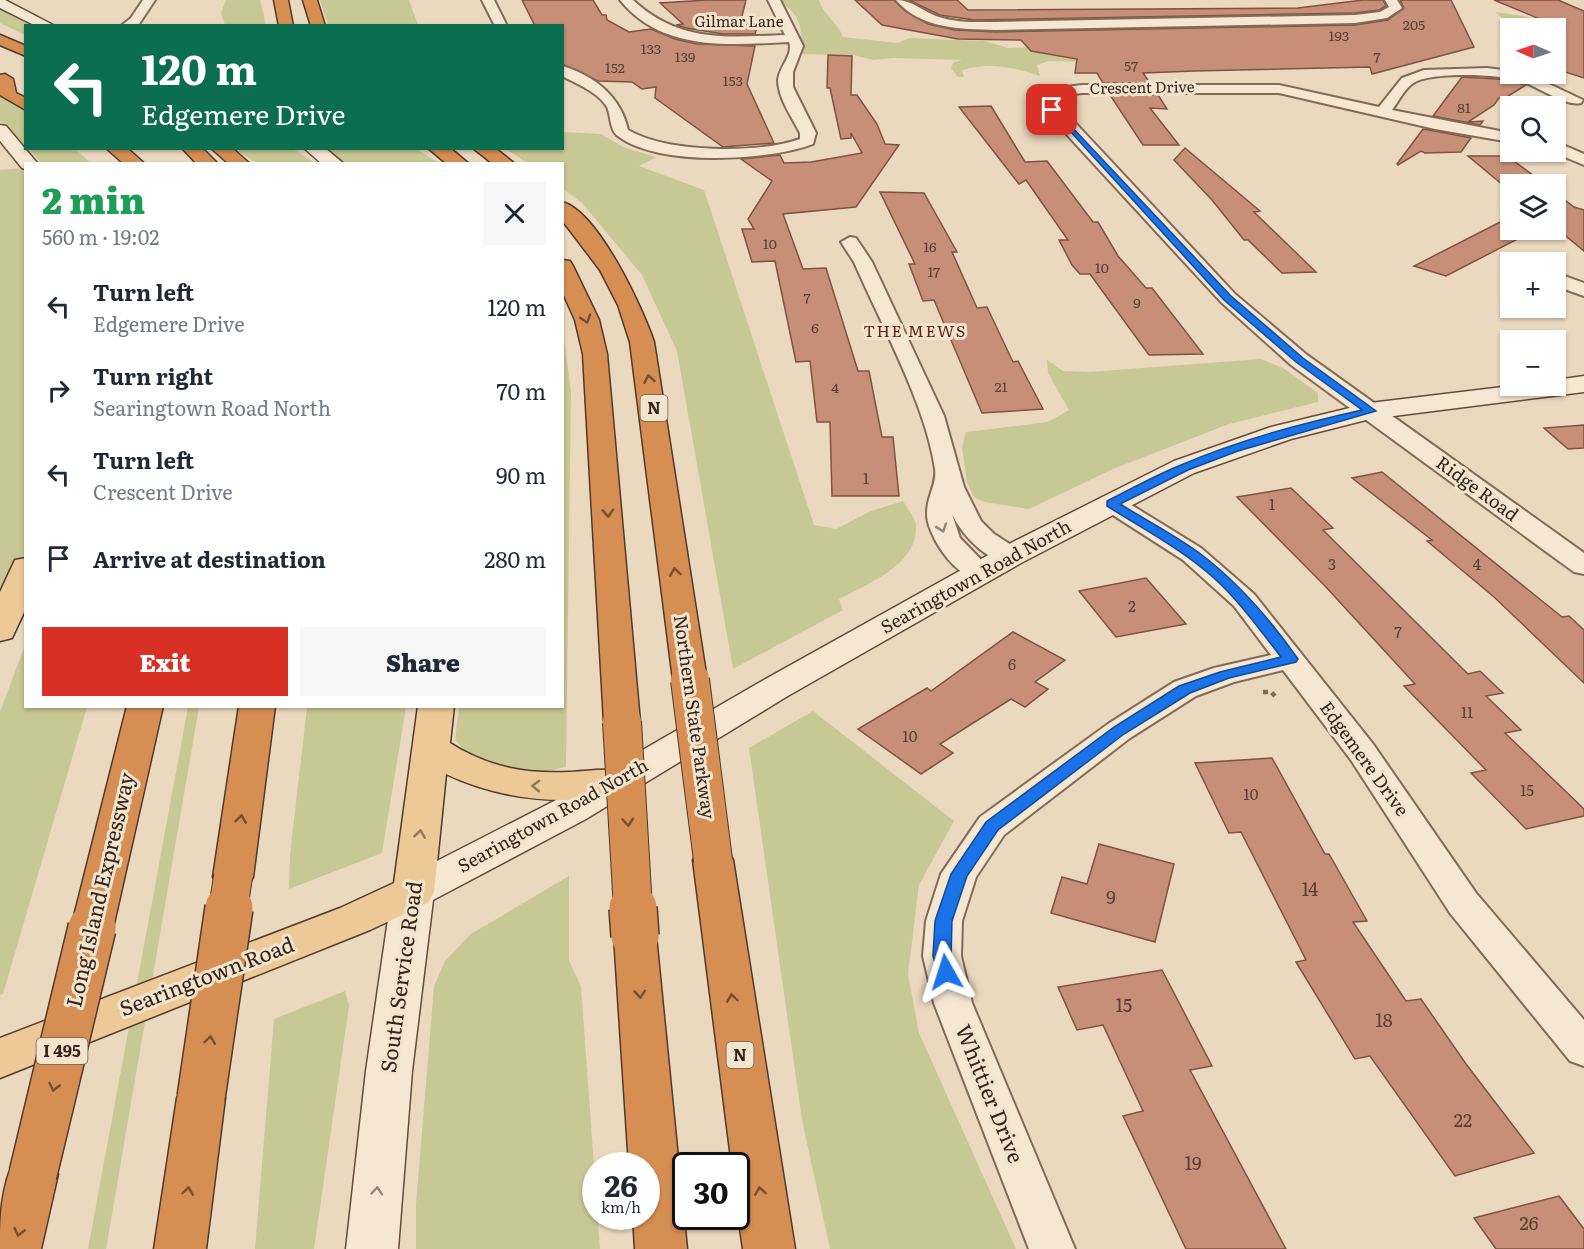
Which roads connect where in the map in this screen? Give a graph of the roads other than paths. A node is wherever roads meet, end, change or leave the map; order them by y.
1 (148, 0) edge
2 (281, 0) edge
3 (310, 0) edge
4 (488, 0) edge
5 (626, 0) edge
6 (774, 0) edge
7 (902, 0) edge
8 (1391, 0) edge
9 (0, 3) edge
10 (1260, 10) dead end
11 (1277, 20) junction
12 (44, 24) edge
13 (130, 24) edge
14 (286, 24) edge
15 (317, 24) edge
16 (500, 24) edge
17 (1294, 33) dead end
18 (793, 38) junction
19 (0, 39) edge
20 (24, 51) edge
21 (564, 71) edge
22 (2, 78) edge
23 (24, 90) edge
24 (1576, 99) dead end
25 (24, 104) edge
26 (1383, 111) junction
27 (0, 130) edge
28 (1500, 135) edge
29 (118, 150) edge
30 (193, 150) edge
31 (223, 150) edge
32 (316, 150) edge
33 (440, 150) edge
34 (485, 150) edge
35 (1566, 152) edge
36 (1584, 160) edge
37 (27, 162) edge
38 (133, 162) edge
39 (206, 162) edge
40 (238, 162) edge
41 (332, 162) edge
42 (457, 162) edge
43 (503, 162) edge
44 (564, 210) edge
45 (850, 242) dead end
46 (564, 270) edge
47 (1566, 283) edge
48 (1584, 290) edge
49 (1584, 384) edge
50 (1370, 411) junction
51 (948, 472) junction
52 (1111, 503) junction
53 (995, 565) junction
54 (1584, 566) edge
55 (24, 572) edge
56 (0, 631) edge
57 (1291, 659) junction
58 (144, 708) edge
59 (257, 708) edge
60 (436, 708) edge
61 (431, 748) junction
62 (616, 782) junction
63 (413, 892) junction
64 (1584, 1049) edge
65 (0, 1058) edge
66 (15, 1249) edge
67 (180, 1249) edge
68 (372, 1249) edge
69 (661, 1249) edge
70 (770, 1249) edge
71 (1052, 1249) edge

1 - 13 street
2 - 14 highway
3 - 15 highway
4 - 16 street
5 - 18 street, Gilmar Lane
6 - 18 street
7 - 11 street
8 - 11 street
9 - 12 main road
10 - 11 street
11 - 17 street
18 - 21 street
19 - 20 highway
22 - 23 highway
22 - 25 highway
24 - 26 street
26 - 28 street, Crescent Drive
26 - 50 street, Crescent Drive
27 - 37 main road
29 - 38 highway
30 - 39 highway
31 - 40 highway
32 - 41 main road
33 - 42 highway
34 - 43 highway
35 - 36 street
70 -> 44 highway, Northern State Parkway / N, bridge
45 - 51 street
46 -> 69 highway, bridge
47 - 48 street
49 - 50 main road, Searingtown Road North
50 - 52 main road, Searingtown Road North
50 - 54 street, Ridge Road
51 - 53 street
51 -> 53 street
52 - 53 main road, Searingtown Road North
52 - 57 street, Edgemere Drive
53 - 62 main road, Searingtown Road North
55 - 56 main road
57 - 64 street, Edgemere Drive
57 - 71 street, Whittier Drive
58 -> 66 highway, Long Island Expressway / I 495, bridge
67 -> 59 highway, bridge
60 - 61 main road, South Service Road
62 -> 61 main road
63 -> 61 main road, South Service Road
62 - 63 main road, Searingtown Road North
63 - 65 main road, Searingtown Road
68 -> 63 main road, South Service Road

